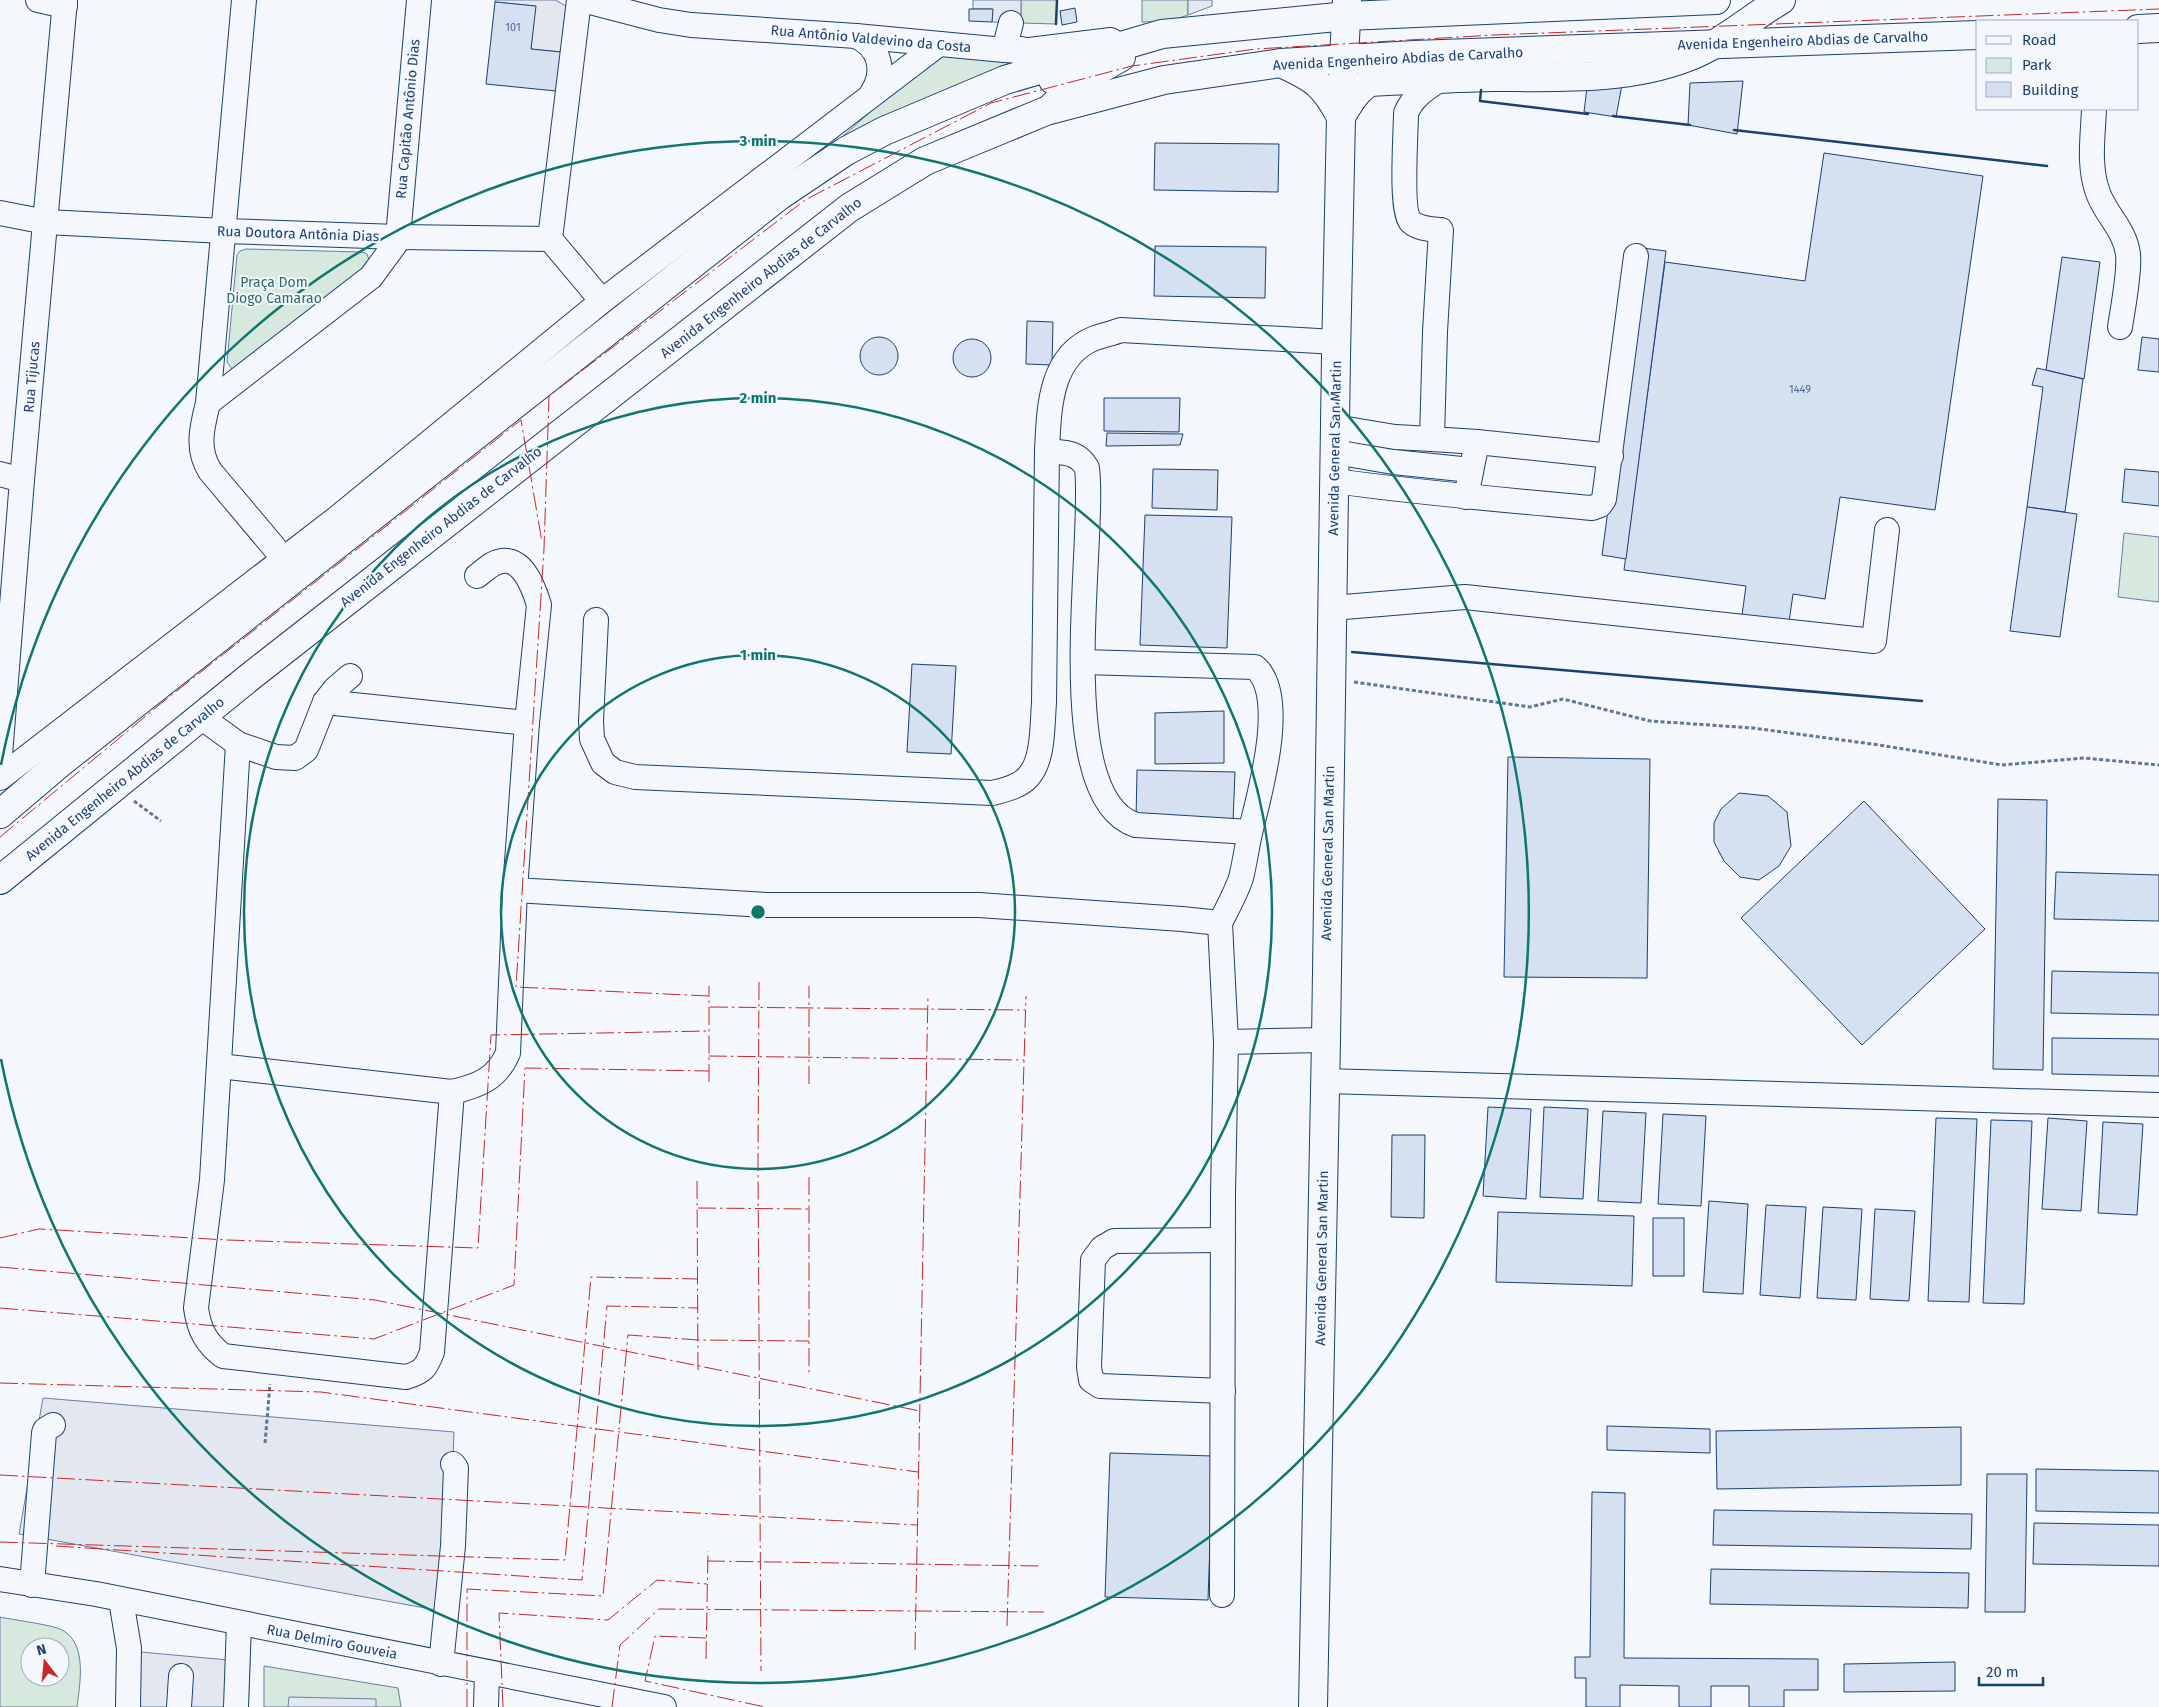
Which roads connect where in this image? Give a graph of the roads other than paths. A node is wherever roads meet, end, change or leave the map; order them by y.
1 (38, 0) edge
2 (244, 0) edge
3 (419, 0) edge
4 (580, 0) edge
5 (1373, 0) edge
6 (1716, 0) edge
7 (1781, 0) edge
8 (65, 3) edge
9 (1333, 6) edge
10 (1400, 14) junction
11 (1282, 22) junction
12 (1011, 23) dead end
13 (2159, 28) edge
14 (2139, 29) edge
15 (1194, 31) junction
16 (1162, 34) junction
17 (1976, 35) edge
18 (856, 36) junction
19 (939, 44) junction
20 (1717, 44) junction
21 (1013, 50) junction
22 (1414, 55) junction
23 (1346, 59) junction
24 (1281, 64) junction
25 (1048, 67) junction
26 (1442, 78) junction
27 (1368, 82) junction
28 (872, 93) junction
29 (2094, 110) edge
30 (1046, 111) junction
31 (1341, 116) junction
32 (0, 213) edge
33 (46, 222) junction
34 (224, 231) junction
35 (398, 237) junction
36 (550, 239) junction
37 (1636, 256) dead end
38 (602, 301) junction
39 (2120, 327) dead end
40 (1336, 342) junction
41 (208, 403) junction
42 (1432, 439) junction
43 (1335, 440) junction
44 (1477, 442) junction
45 (1047, 451) junction
46 (1611, 456) junction
47 (1471, 470) junction
48 (11, 477) edge
49 (1335, 481) junction
50 (1466, 496) junction
51 (1887, 530) dead end
52 (284, 559) junction
53 (477, 576) dead end
54 (1332, 608) junction
55 (596, 620) dead end
56 (1083, 662) junction
57 (350, 676) dead end
58 (325, 702) junction
59 (201, 717) junction
60 (527, 723) junction
61 (238, 744) junction
62 (0, 755) edge
63 (0, 778) edge
64 (0, 814) edge
65 (1250, 832) junction
66 (0, 880) edge
67 (515, 890) junction
68 (1220, 923) junction
69 (1326, 1040) junction
70 (1226, 1042) junction
71 (219, 1066) junction
72 (1325, 1081) junction
73 (452, 1092) junction
74 (2159, 1105) edge
75 (1223, 1240) junction
76 (1222, 1392) junction
77 (52, 1425) dead end
78 (453, 1464) dead end
79 (0, 1579) edge
80 (32, 1584) junction
81 (1222, 1594) dead end
82 (120, 1600) junction
83 (239, 1623) junction
84 (441, 1664) junction
85 (487, 1672) junction
86 (181, 1676) dead end
87 (128, 1707) edge
88 (179, 1707) edge
89 (236, 1707) edge
90 (486, 1707) edge
91 (664, 1707) edge
92 (1313, 1707) edge

1 - 8 street
2 - 34 street
3 - 35 street, Rua Capitão Antônio Dias
4 - 18 street, Rua Antônio Valdevino da Costa
4 - 36 street
5 - 10 main road
6 - 10 main road
7 - 20 main road
8 - 33 street, Rua Tijucas
9 - 10 main road
9 - 11 main road
9 - 11 main road
9 - 15 main road
9 - 23 main road, Avenida General San Martin
11 - 15 main road
12 - 21 street
13 - 14 main road
15 - 16 main road
15 - 30 main road
16 - 21 street, Rua Antônio Valdevino da Costa
16 - 25 main road
17 - 20 main road, Avenida Engenheiro Abdias de Carvalho
18 - 19 street, Rua Antônio Valdevino da Costa
18 - 28 street
19 - 21 street, Rua Antônio Valdevino da Costa
19 - 28 street
20 - 22 main road, Avenida Engenheiro Abdias de Carvalho
20 - 26 main road
21 - 25 main road
22 - 23 main road, Avenida Engenheiro Abdias de Carvalho
22 - 27 main road
23 - 24 main road, Avenida Engenheiro Abdias de Carvalho
23 - 31 main road, Avenida General San Martin
24 - 30 main road, Avenida Engenheiro Abdias de Carvalho
24 - 31 main road
25 - 30 main road
25 - 64 main road
26 - 27 main road
26 - 42 street
27 - 31 main road
28 - 38 street
29 - 39 street
30 - 59 main road, Avenida Engenheiro Abdias de Carvalho
31 - 40 main road, Avenida General San Martin
32 - 33 street, Rua Doutora Antônia Dias
33 - 34 street, Rua Doutora Antônia Dias
33 - 48 street, Rua Tijucas
34 - 35 street, Rua Doutora Antônia Dias
34 - 41 street
35 - 36 street, Rua Doutora Antônia Dias
35 - 41 street
36 - 38 street
37 - 46 street
38 - 52 street
40 - 43 main road, Avenida General San Martin
40 - 45 street
41 - 52 street
42 - 43 street
42 - 44 street
43 - 47 street
43 - 49 main road, Avenida General San Martin
44 - 46 street
44 - 47 street
45 - 55 street
45 - 56 street
46 - 50 street
47 - 50 street
48 - 62 street, Rua Tijucas
49 - 50 street
49 - 54 main road, Avenida General San Martin
51 - 54 street
52 - 63 street
53 - 60 street
54 - 69 main road, Avenida General San Martin
56 - 65 street
56 - 65 street
57 - 58 street
58 - 60 street
58 - 61 street
59 - 61 street
59 - 66 main road, Avenida Engenheiro Abdias de Carvalho
60 - 67 street
61 - 71 street
65 - 68 street
67 - 68 street
67 - 73 street
68 - 70 street
69 - 70 street
69 - 72 main road, Avenida General San Martin
70 - 75 street
71 - 73 street
71 - 73 street
72 - 74 street
72 - 92 main road, Avenida General San Martin
75 - 76 street
75 - 76 street
76 - 81 street
77 - 80 street
78 - 84 street
79 - 80 street, Rua Delmiro Gouveia
80 - 82 street, Rua Delmiro Gouveia
82 - 83 street, Rua Delmiro Gouveia
82 - 87 street
83 - 84 street, Rua Delmiro Gouveia
83 - 89 street
84 - 85 street, Rua Delmiro Gouveia
85 - 90 street
85 - 91 street, Rua Delmiro Gouveia
86 - 88 street

